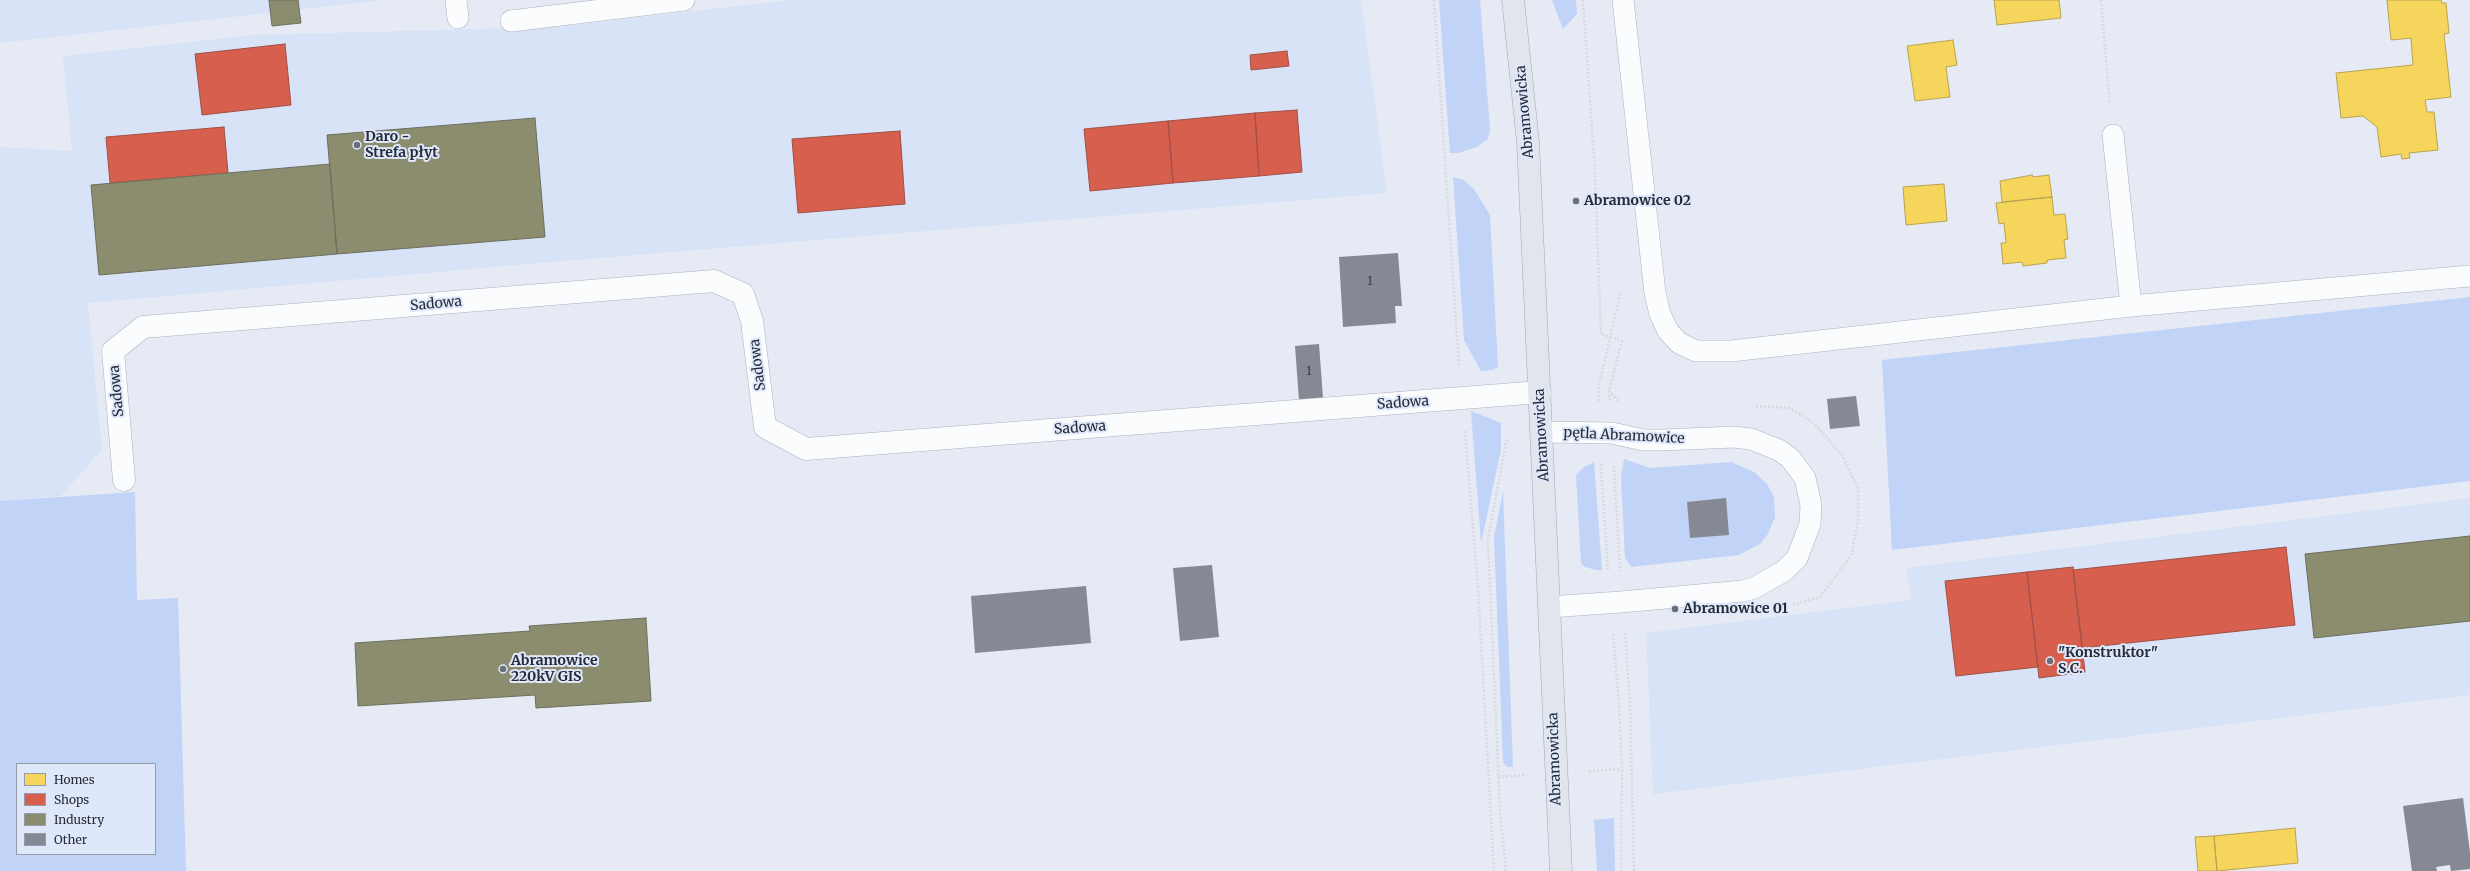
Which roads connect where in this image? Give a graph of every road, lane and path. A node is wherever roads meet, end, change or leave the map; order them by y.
1 (684, 0) edge
2 (1513, 0) edge
3 (1623, 0) edge
4 (2101, 0) edge
5 (510, 21) dead end
6 (2113, 135) joint
7 (2470, 276) edge
8 (1623, 283) dead end
9 (2131, 306) junction
10 (1609, 390) dead end
11 (1540, 396) junction
12 (1622, 406) dead end
13 (1748, 407) dead end
14 (1542, 432) junction
15 (1599, 432) junction
16 (124, 480) dead end
17 (1610, 603) junction
18 (1787, 606) dead end
19 (1550, 607) junction
20 (1490, 813) dead end
21 (1494, 871) edge
22 (1506, 871) edge
23 (1561, 871) edge
24 (1621, 871) edge

1 - 5 lane
2 - 11 main road, Abramowicka
3 - 9 lane
4 - 6 path
6 - 9 lane
7 - 9 lane
8 - 15 path
10 - 12 path
11 - 14 main road, Abramowicka
11 - 16 street, Sadowa
11 - 22 path
13 - 18 path
14 - 15 lane, pętla Abramowice
14 - 19 main road, Abramowicka
15 - 17 path
15 - 17 lane, pętla Abramowice
17 - 19 lane, pętla Abramowice
17 - 24 path
19 - 23 main road, Abramowicka
20 - 21 path

